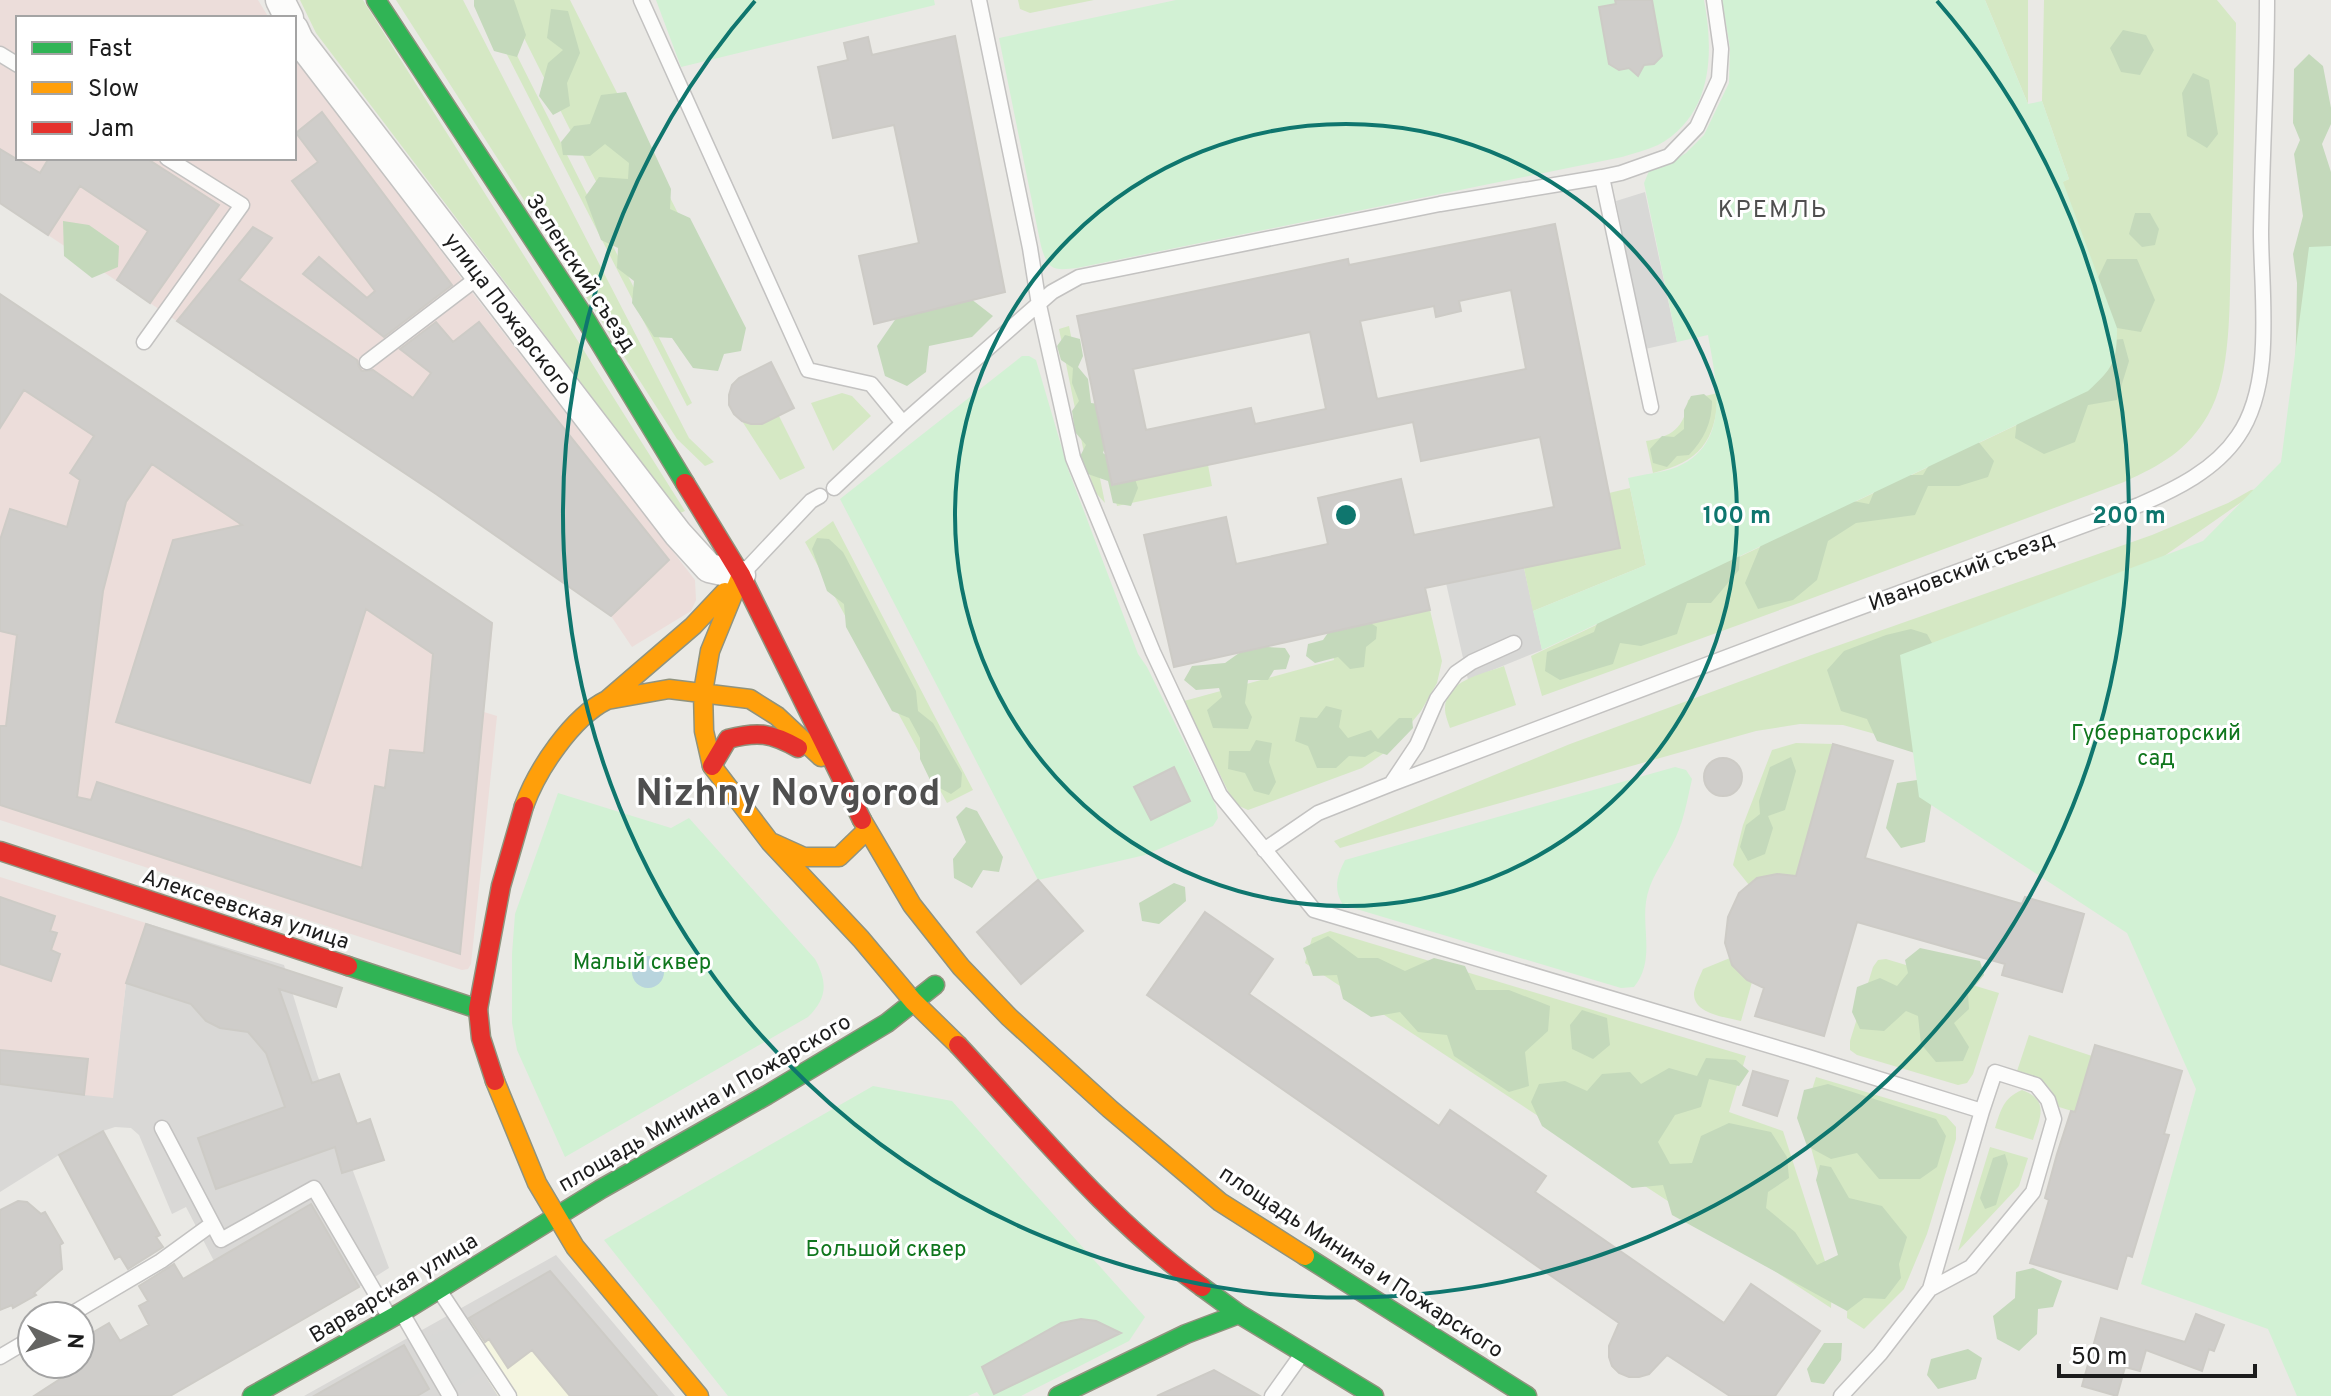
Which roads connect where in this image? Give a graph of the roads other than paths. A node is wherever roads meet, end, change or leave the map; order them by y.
1 (376, 0) edge
2 (641, 0) edge
3 (979, 0) edge
4 (1714, 0) edge
5 (2267, 0) edge
6 (296, 33) edge
7 (170, 160) edge
8 (1602, 177) junction
9 (480, 276) junction
10 (1039, 305) junction
11 (144, 342) dead end
12 (367, 362) dead end
13 (1651, 407) dead end
14 (903, 423) junction
15 (834, 488) dead end
16 (820, 496) dead end
17 (741, 575) junction
18 (1514, 643) dead end
19 (703, 692) junction
20 (607, 700) junction
21 (712, 766) junction
22 (836, 771) junction
23 (1391, 784) junction
24 (867, 830) junction
25 (770, 842) junction
26 (1264, 850) junction
27 (0, 851) edge
28 (961, 967) junction
29 (913, 1001) junction
30 (478, 1009) junction
31 (1982, 1111) junction
32 (162, 1128) dead end
33 (557, 1216) junction
34 (212, 1224) junction
35 (439, 1289) junction
36 (1930, 1289) junction
37 (95, 1300) edge
38 (1239, 1314) junction
39 (396, 1316) junction
40 (1302, 1353) junction
41 (252, 1396) edge
42 (450, 1396) edge
43 (509, 1396) edge
44 (699, 1396) edge
45 (1058, 1396) edge
46 (1272, 1396) edge
47 (1374, 1396) edge
48 (1527, 1396) edge
49 (1841, 1396) edge

1 - 17 street, Зеленский съезд
2 - 14 lane
3 - 10 lane
4 - 8 lane
5 - 23 lane, Ивановский съезд
6 - 9 street, улица Пожарского
7 - 11 lane
8 - 10 lane
8 - 13 lane
9 - 12 lane
9 - 17 street, улица Пожарского
10 - 14 lane
10 - 26 lane
14 - 15 lane
16 - 17 lane
17 - 19 street
17 - 20 street, площадь Минина и Пожарского
17 - 22 street, площадь Минина и Пожарского
18 - 23 lane
19 - 20 street, площадь Минина и Пожарского
19 - 21 street
19 - 22 street, площадь Минина и Пожарского
20 - 30 street, площадь Минина и Пожарского
21 - 22 street
21 - 25 street
22 - 24 street, площадь Минина и Пожарского
23 - 26 lane, Ивановский съезд
24 - 25 street
24 - 28 street, площадь Минина и Пожарского
25 - 29 street
26 - 31 lane
27 - 30 street, Алексеевская улица
28 - 29 street, площадь Минина и Пожарского
28 - 48 street, площадь Минина и Пожарского
29 - 33 street, площадь Минина и Пожарского
29 - 38 street
30 - 33 street, площадь Минина и Пожарского
31 - 36 lane
31 - 36 lane
32 - 34 lane
33 - 35 street, Варварская улица
33 - 44 street, площадь Минина и Пожарского
34 - 37 lane
34 - 39 lane
35 - 39 street, Варварская улица
35 - 43 lane
36 - 49 lane
38 - 40 street
38 - 45 street
39 - 41 street, Варварская улица
39 - 42 lane
40 - 46 lane
40 - 47 street

